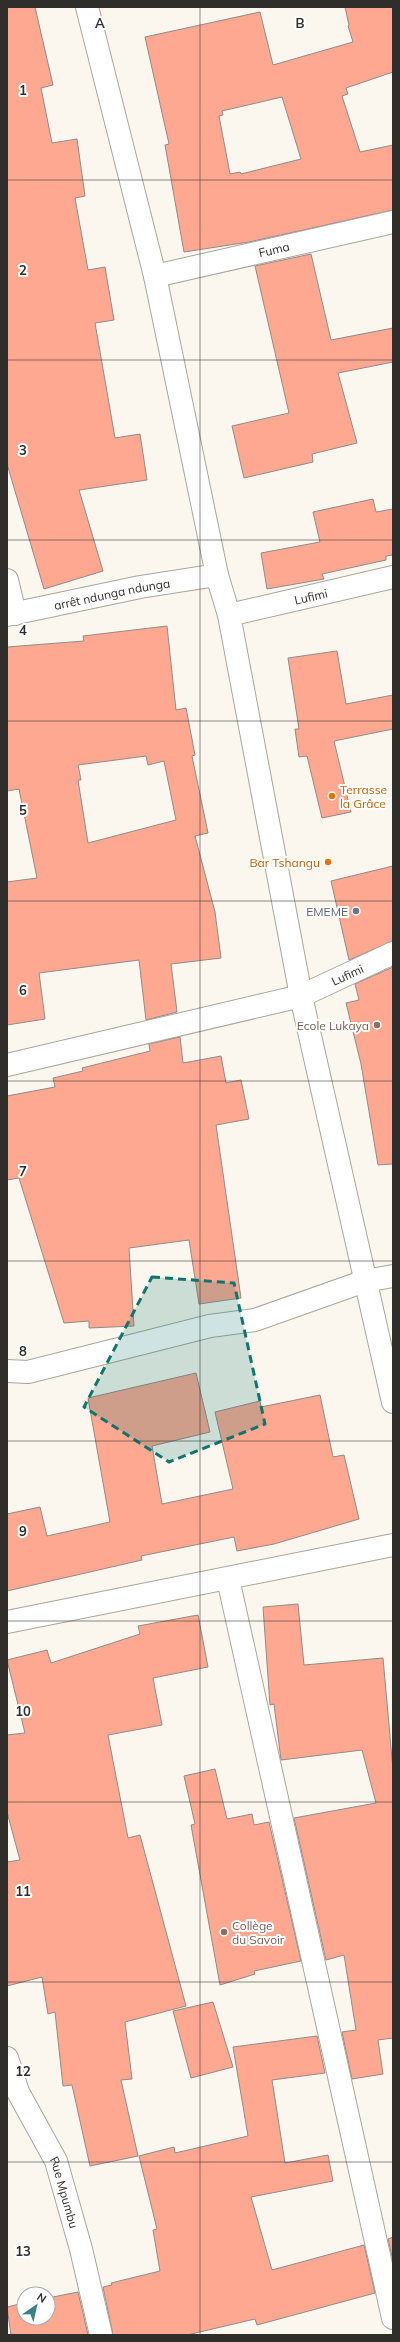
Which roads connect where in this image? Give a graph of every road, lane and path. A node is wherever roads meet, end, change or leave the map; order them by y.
1 (87, 7) edge
2 (393, 222) edge
3 (155, 276) junction
4 (216, 575) junction
5 (393, 577) edge
6 (7, 580) edge
7 (11, 615) edge
8 (228, 615) junction
9 (393, 953) edge
10 (301, 996) junction
11 (7, 1065) edge
12 (393, 1276) edge
13 (366, 1281) junction
14 (7, 1371) edge
15 (393, 1402) edge
16 (393, 1545) edge
17 (228, 1579) junction
18 (7, 1622) edge
19 (7, 2058) edge
20 (393, 2318) edge
21 (101, 2335) edge

1 - 3 street
2 - 3 street, Fuma
3 - 4 street
4 - 7 street, arrêt ndunga ndunga
4 - 8 street
5 - 8 street, Lufimi
6 - 7 street
8 - 10 street
9 - 10 street, Lufimi
10 - 11 street, Lufimi
10 - 13 street
12 - 13 street
13 - 14 street
13 - 15 street
16 - 17 street
17 - 18 street
17 - 20 street
19 - 21 street, Rue Mpumbu

